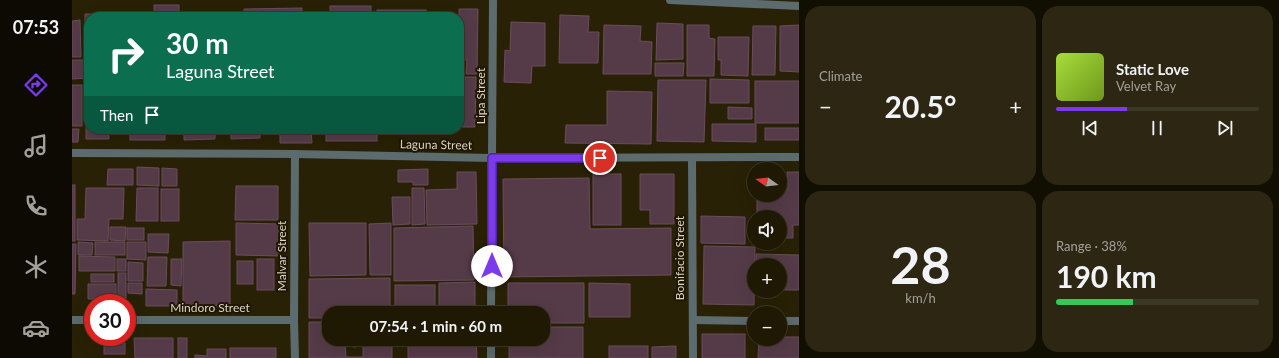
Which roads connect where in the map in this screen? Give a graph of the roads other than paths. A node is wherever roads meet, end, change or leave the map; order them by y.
1 (493, 0) edge
2 (670, 0) edge
3 (799, 6) edge
4 (72, 153) edge
5 (295, 154) junction
6 (799, 157) edge
7 (492, 158) junction
8 (692, 158) junction
9 (492, 306) edge
10 (72, 320) edge
11 (84, 320) edge
12 (136, 320) edge
13 (294, 320) junction
14 (693, 320) junction
15 (747, 321) edge
16 (787, 321) edge
17 (799, 321) edge
18 (491, 346) edge
19 (295, 358) edge
20 (491, 358) edge
21 (692, 358) edge

1 - 7 street, Lipa Street
2 - 3 street
4 - 5 street, Laguna Street
5 - 7 street, Laguna Street
5 - 13 street, Malvar Street
6 - 8 street, Laguna Street
7 - 8 street, Laguna Street
7 - 9 street, Lipa Street
8 - 14 street, Bonifacio Street
10 - 11 street
12 - 13 street, Mindoro Street
13 - 19 street, Malvar Street
14 - 15 street
14 - 21 street, Bonifacio Street
16 - 17 street
18 - 20 street

